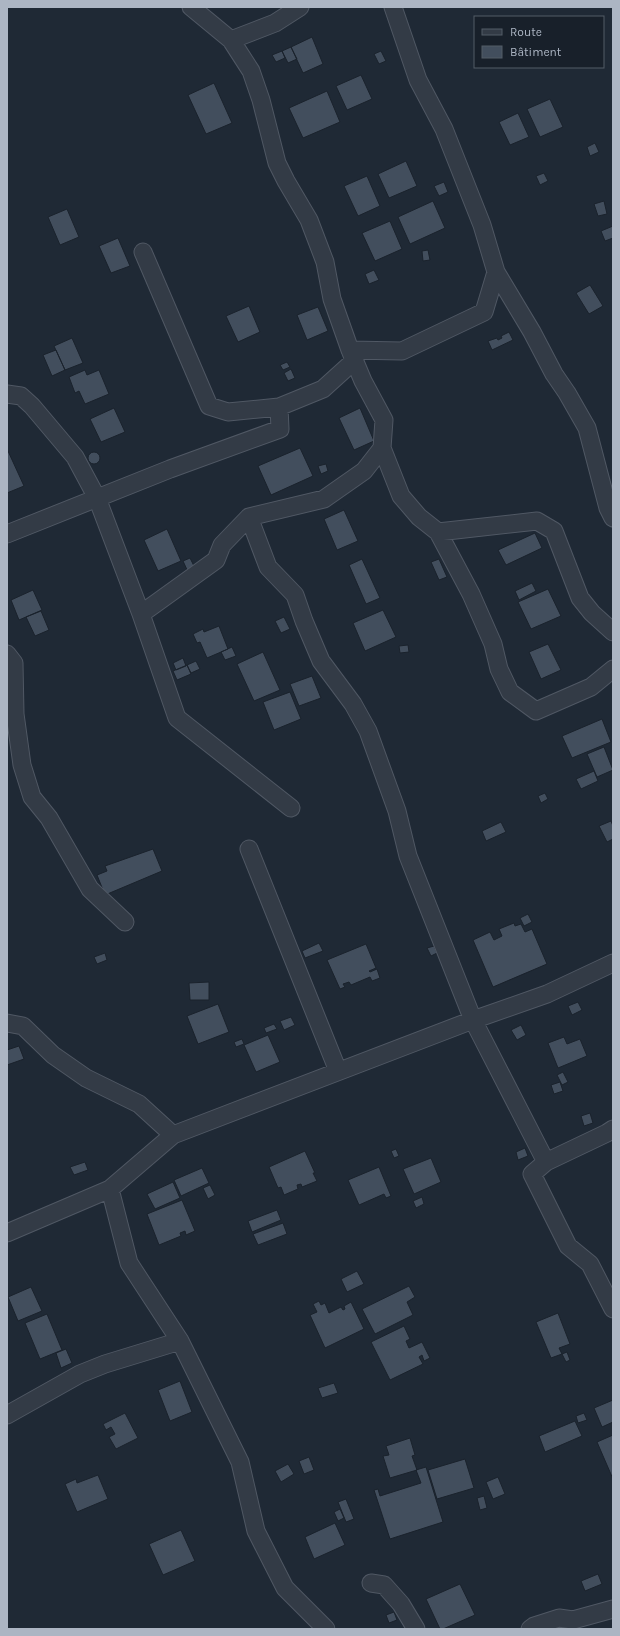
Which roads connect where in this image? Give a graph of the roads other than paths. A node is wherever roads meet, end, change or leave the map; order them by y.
1 (191, 7) edge
2 (300, 7) edge
3 (393, 7) edge
4 (231, 40) junction
5 (143, 252) dead end
6 (496, 272) junction
7 (353, 355) junction
8 (7, 394) edge
9 (279, 407) junction
10 (382, 448) junction
11 (97, 498) junction
12 (249, 517) junction
13 (613, 518) edge
14 (438, 532) junction
15 (7, 534) edge
16 (141, 614) junction
17 (613, 632) edge
18 (7, 654) edge
19 (613, 669) edge
20 (291, 808) dead end
21 (249, 849) dead end
22 (125, 922) dead end
23 (613, 963) edge
24 (473, 1020) junction
25 (7, 1023) edge
26 (338, 1071) junction
27 (613, 1129) edge
28 (173, 1135) junction
29 (546, 1162) junction
30 (110, 1189) junction
31 (7, 1233) edge
32 (613, 1309) edge
33 (180, 1341) junction
34 (7, 1415) edge
35 (371, 1583) dead end
36 (613, 1609) edge
37 (326, 1629) edge
38 (416, 1629) edge
39 (530, 1629) edge

1 - 4 street
2 - 4 street
3 - 6 street
4 - 7 street
5 - 9 street
6 - 7 street
6 - 13 street
7 - 9 street
7 - 10 street
8 - 11 street
9 - 11 street
10 - 12 street
10 - 14 street
11 - 15 street
11 - 16 street
12 - 16 street
12 - 24 street
14 - 17 street
14 - 19 street
16 - 20 street
18 - 22 street
21 - 26 street
23 - 24 street
24 - 26 street
24 - 29 street
25 - 28 street
26 - 28 street
27 - 29 street
28 - 30 street
29 - 32 street
30 - 31 street
30 - 33 street
33 - 34 street
33 - 37 street
35 - 38 street
36 - 39 street

